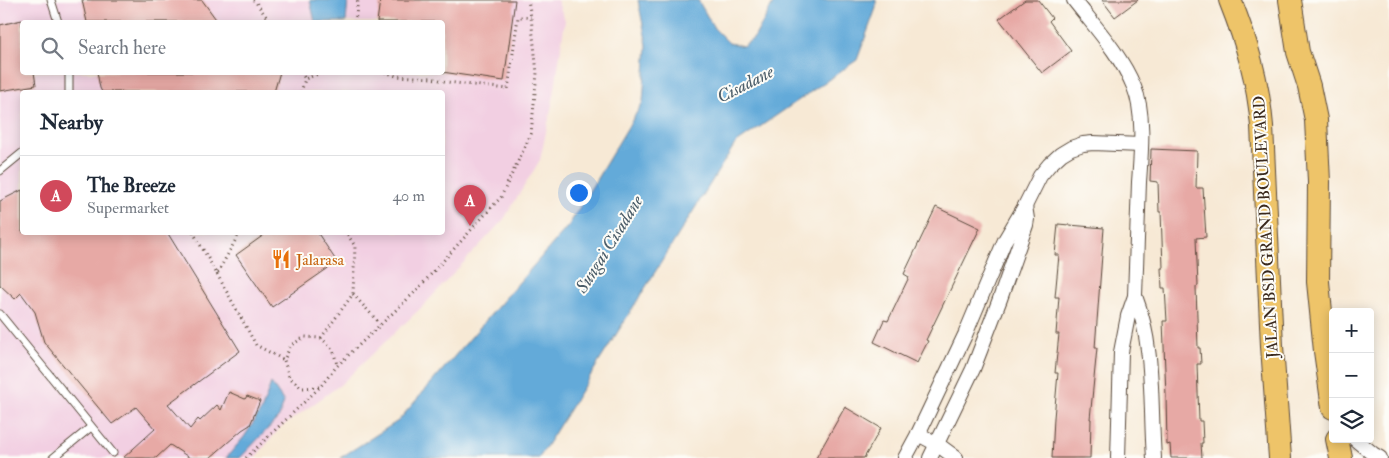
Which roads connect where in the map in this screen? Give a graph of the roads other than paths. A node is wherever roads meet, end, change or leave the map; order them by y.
1 (52, 0) edge
2 (1074, 0) edge
3 (1230, 0) edge
4 (1280, 0) edge
5 (1290, 0) edge
6 (57, 20) edge
7 (1298, 52) junction
8 (69, 75) edge
9 (69, 90) edge
10 (1141, 145) junction
11 (20, 155) edge
12 (0, 171) edge
13 (1024, 206) junction
14 (1135, 296) junction
15 (0, 314) edge
16 (965, 335) junction
17 (984, 341) junction
18 (1332, 398) edge
19 (91, 426) junction
20 (918, 434) junction
21 (1338, 443) edge
22 (1360, 443) edge
23 (937, 444) junction
24 (113, 453) dead end
25 (53, 458) edge
26 (905, 458) edge
27 (930, 458) edge
28 (956, 458) edge
29 (1118, 458) edge
30 (1154, 458) edge
31 (1280, 458) edge
32 (1341, 458) edge
33 (1380, 458) edge

1 - 6 lane
2 - 10 street
3 - 31 main road, JALAN BSD GRAND BOULEVARD
4 - 7 main road
5 - 7 main road
7 - 18 main road
8 - 9 lane
10 - 13 street
10 - 14 street
11 - 12 lane
13 - 16 street
13 - 17 street
14 - 29 street
14 - 30 street
15 - 19 lane
16 - 17 street
16 - 20 street
17 - 23 street
19 - 24 lane
19 - 25 lane
20 - 23 street
20 - 26 street
21 - 32 main road
22 - 33 street
23 - 27 street
23 - 28 street

